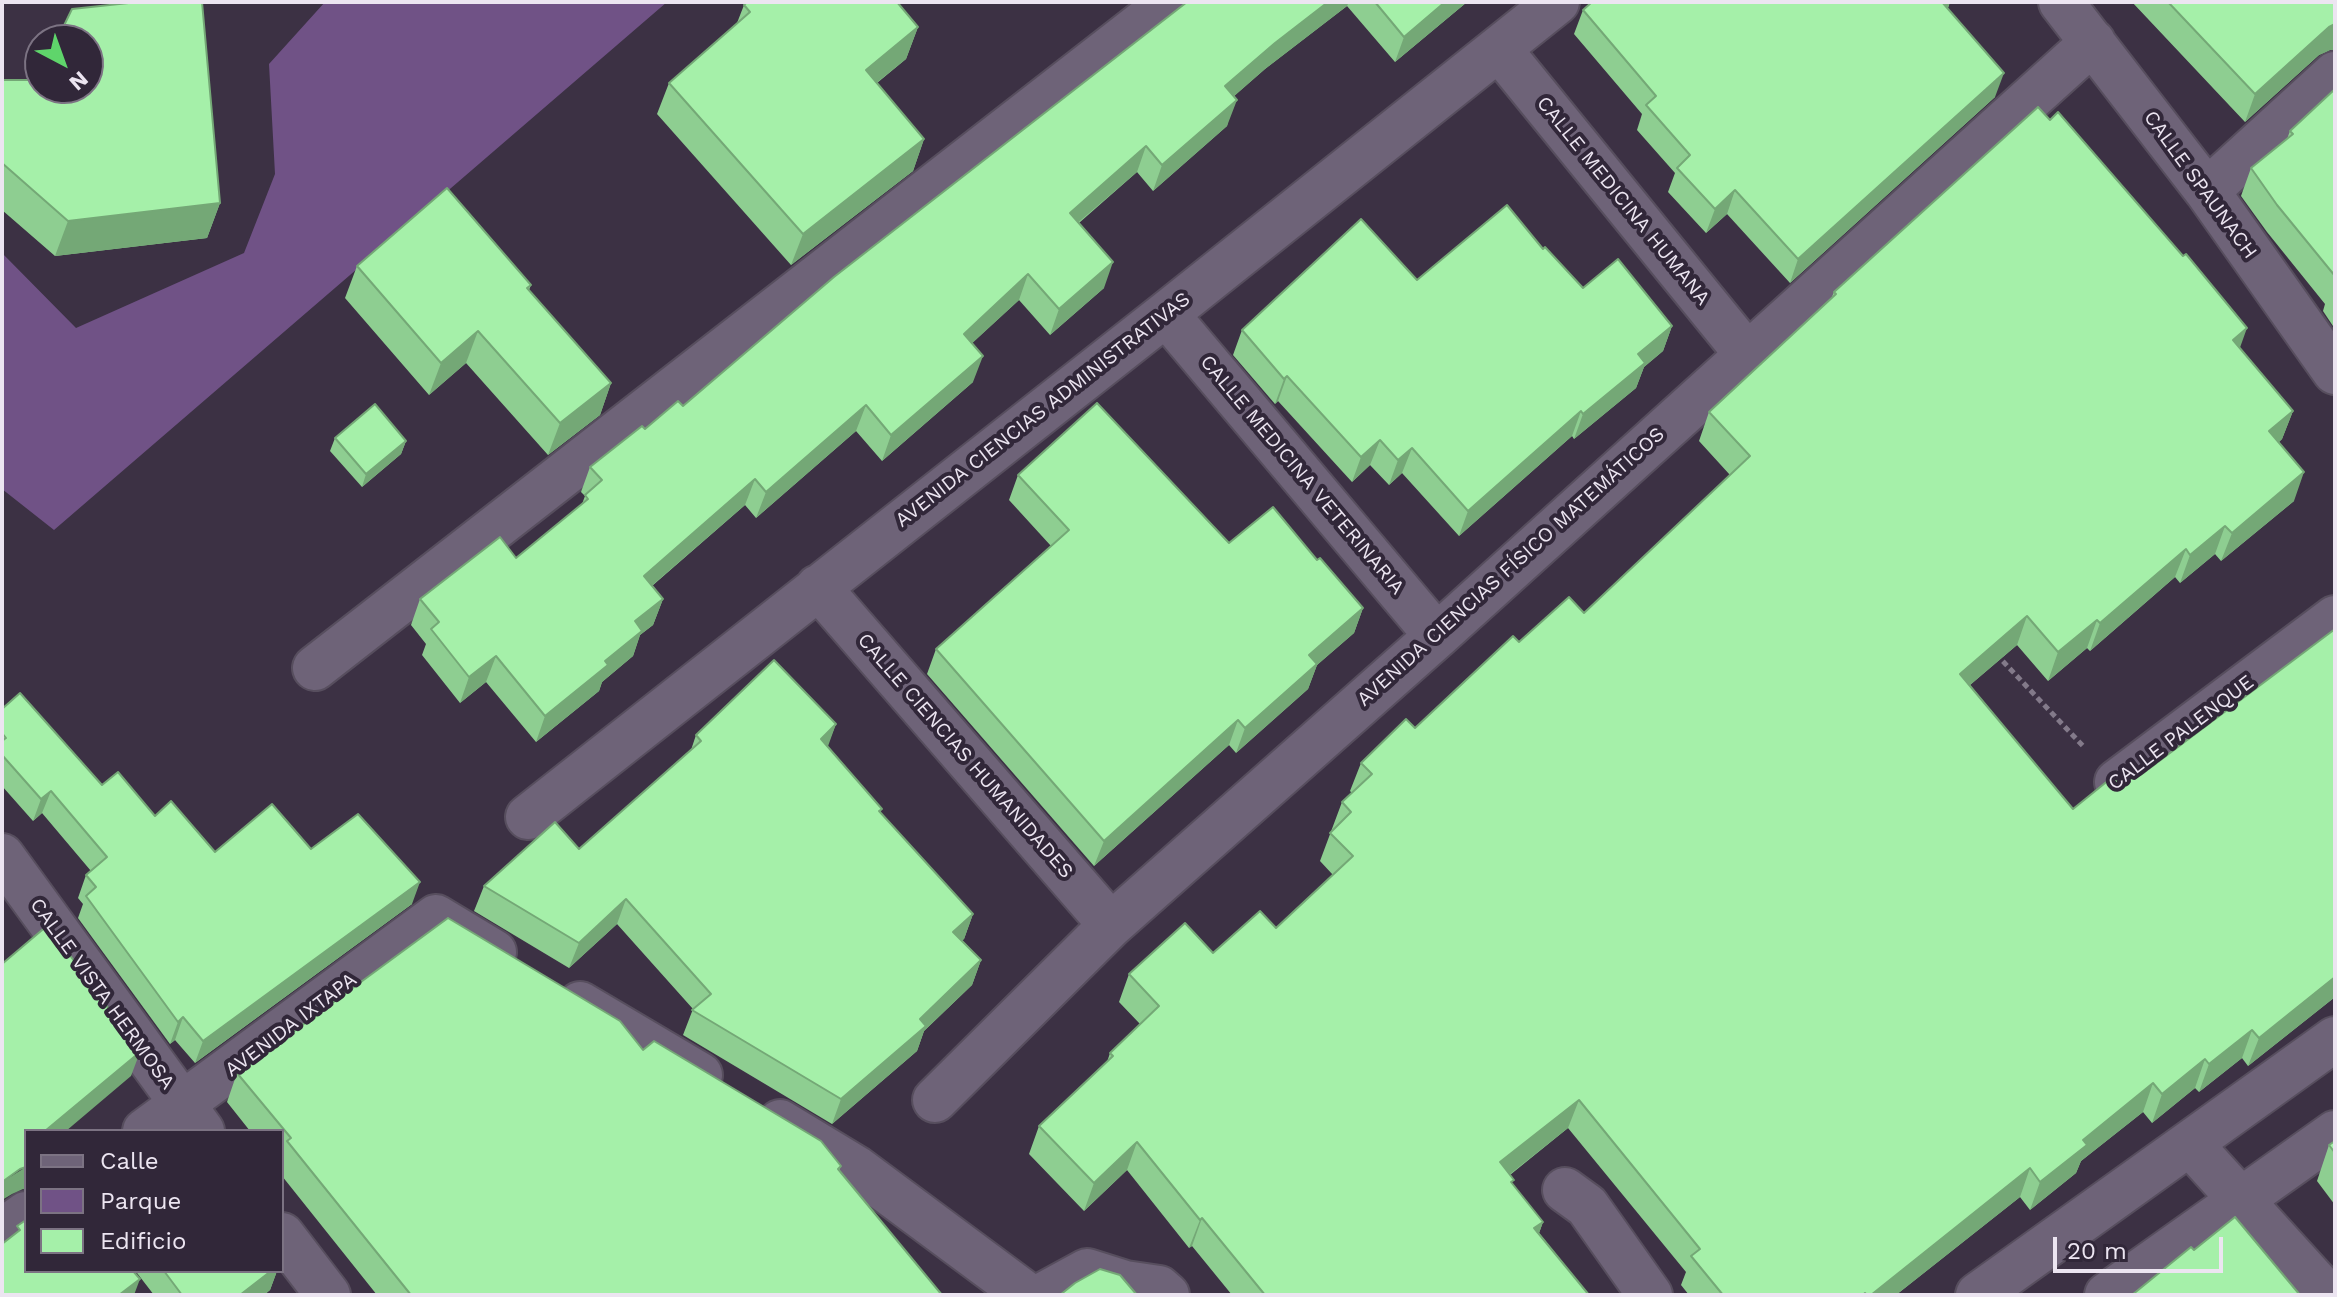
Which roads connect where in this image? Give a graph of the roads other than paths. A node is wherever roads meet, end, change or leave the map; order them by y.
1 (1170, 2) edge
2 (1557, 2) edge
3 (2061, 2) edge
4 (2093, 42) junction
5 (1499, 49) junction
6 (2335, 74) edge
7 (2207, 191) junction
8 (1166, 314) junction
9 (1746, 353) junction
10 (2335, 372) edge
11 (818, 587) junction
12 (2335, 618) edge
13 (1437, 636) junction
14 (315, 668) dead end
15 (2117, 782) edge
16 (528, 817) dead end
17 (2, 856) edge
18 (1111, 925) junction
19 (2335, 1039) edge
20 (935, 1100) dead end
21 (192, 1118) edge
22 (152, 1129) edge
23 (2335, 1133) edge
24 (2191, 1145) junction
25 (1565, 1190) dead end
26 (2240, 1202) junction
27 (24, 1215) edge
28 (2, 1231) edge
29 (284, 1238) edge
30 (1163, 1291) edge
31 (328, 1295) edge
32 (1027, 1295) edge
33 (1043, 1295) edge
34 (1650, 1295) edge
35 (1978, 1295) edge
36 (2107, 1295) edge
37 (2327, 1295) edge

1 - 14 street
2 - 5 street, AVENIDA CIENCIAS ADMINISTRATIVAS
3 - 4 street, CALLE SPAUNACH
4 - 7 street, CALLE SPAUNACH
4 - 9 street, AVENIDA CIENCIAS FÍSICO MATEMÁTICOS
5 - 8 street, AVENIDA CIENCIAS ADMINISTRATIVAS
5 - 9 street, CALLE MEDICINA HUMANA
6 - 7 street
7 - 10 street, CALLE SPAUNACH
8 - 11 street, AVENIDA CIENCIAS ADMINISTRATIVAS
8 - 13 street, CALLE MEDICINA VETERINARIA
9 - 13 street, AVENIDA CIENCIAS FÍSICO MATEMÁTICOS
11 - 16 street, AVENIDA CIENCIAS ADMINISTRATIVAS
11 - 18 street, CALLE CIENCIAS HUMANIDADES
12 - 15 street, CALLE PALENQUE
13 - 18 street, AVENIDA CIENCIAS FÍSICO MATEMÁTICOS
17 - 21 street, CALLE VISTA HERMOSA
18 - 20 street, AVENIDA CIENCIAS FÍSICO MATEMÁTICOS
19 - 24 street
21 - 22 street, AVENIDA IXTAPA
21 - 32 street, AVENIDA IXTAPA
23 - 26 street
24 - 26 street
24 - 35 street
25 - 34 street
26 - 36 street
26 - 37 street
27 - 28 street
29 - 31 street
30 - 33 street

